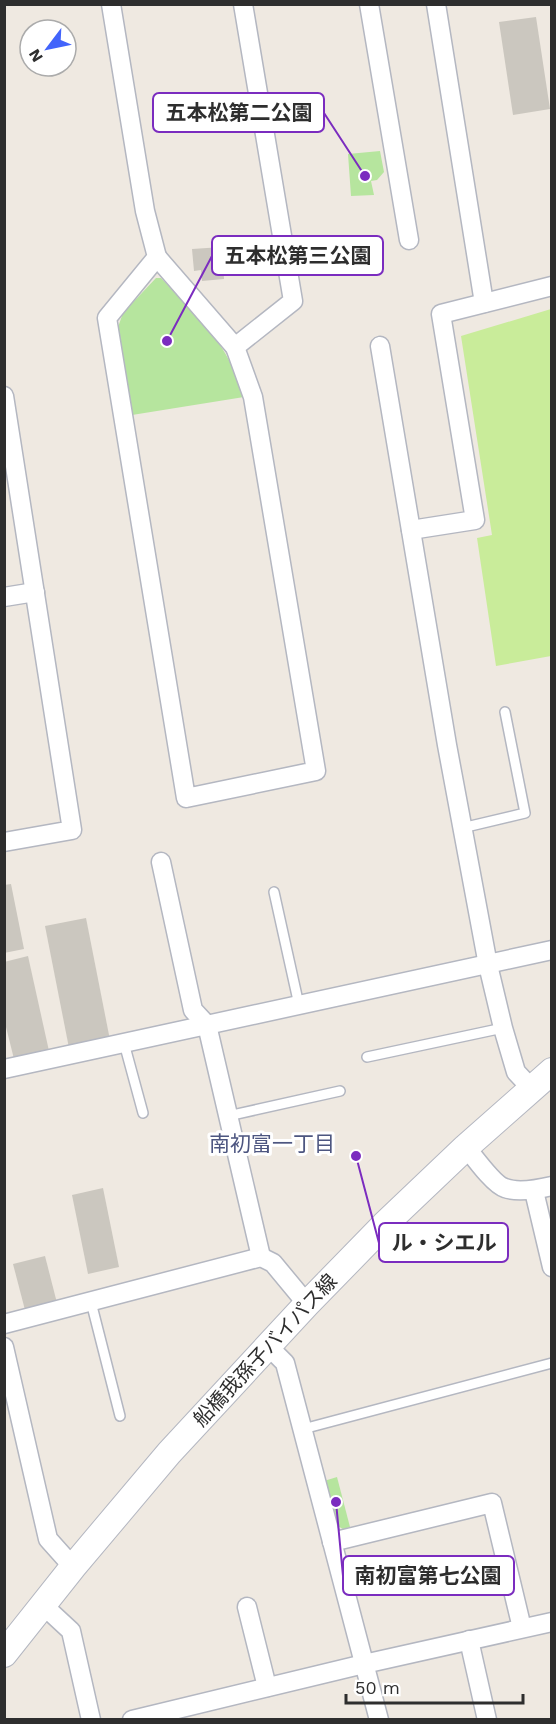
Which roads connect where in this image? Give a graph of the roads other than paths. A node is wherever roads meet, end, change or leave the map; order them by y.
1 (111, 4) edge
2 (243, 4) edge
3 (369, 4) edge
4 (436, 4) edge
5 (409, 240) dead end
6 (157, 257) junction
7 (552, 286) edge
8 (484, 303) junction
9 (380, 346) dead end
10 (235, 347) junction
11 (4, 396) edge
12 (411, 531) junction
13 (35, 592) junction
14 (4, 597) edge
15 (505, 712) dead end
16 (462, 828) junction
17 (4, 842) edge
18 (161, 862) dead end
19 (274, 892) dead end
20 (552, 950) edge
21 (488, 965) junction
22 (299, 1005) junction
23 (207, 1025) junction
24 (503, 1028) junction
25 (124, 1043) junction
26 (367, 1057) dead end
27 (4, 1069) edge
28 (552, 1071) edge
29 (531, 1088) junction
30 (340, 1091) dead end
31 (143, 1113) dead end
32 (228, 1116) junction
33 (466, 1148) junction
34 (543, 1188) edge
35 (261, 1257) junction
36 (552, 1267) edge
37 (91, 1302) junction
38 (307, 1304) junction
39 (4, 1324) edge
40 (268, 1346) junction
41 (4, 1347) edge
42 (552, 1363) edge
43 (120, 1416) dead end
44 (303, 1429) junction
45 (332, 1542) junction
46 (73, 1567) junction
47 (44, 1606) junction
48 (246, 1607) dead end
49 (552, 1622) edge
50 (522, 1628) junction
51 (469, 1640) junction
52 (4, 1654) edge
53 (364, 1664) junction
54 (267, 1687) junction
55 (91, 1719) edge
56 (132, 1719) edge
57 (379, 1719) edge
58 (487, 1719) edge

1 - 6 street
2 - 10 street
3 - 5 street
4 - 8 street
6 - 10 street
6 - 10 street
7 - 8 street
8 - 12 street
9 - 12 street
11 - 13 street
12 - 16 street
13 - 14 street
13 - 17 street
15 - 16 lane
16 - 21 street
18 - 23 street
19 - 22 lane
20 - 21 street
21 - 22 street
21 - 24 street
22 - 23 street
23 - 25 street
23 - 32 street
24 - 26 lane
24 - 29 street
25 - 27 street
25 - 31 lane
28 - 29 street, 船橋我孫子バイパス線
29 - 33 street, 船橋我孫子バイパス線
30 - 32 lane
32 - 35 street
33 - 34 street
33 - 38 street, 船橋我孫子バイパス線
34 - 36 street
35 - 37 street
35 - 38 street
37 - 39 street
37 - 43 lane
38 - 40 street, 船橋我孫子バイパス線
40 - 44 street
40 - 46 street, 船橋我孫子バイパス線
41 - 46 street
42 - 44 lane
44 - 45 street
45 - 50 street
45 - 53 street
46 - 47 street, 船橋我孫子バイパス線
47 - 52 street, 船橋我孫子バイパス線
47 - 55 street
48 - 54 street
49 - 50 street
50 - 51 street
51 - 53 street
51 - 58 street
53 - 54 street
53 - 57 street
54 - 56 street

